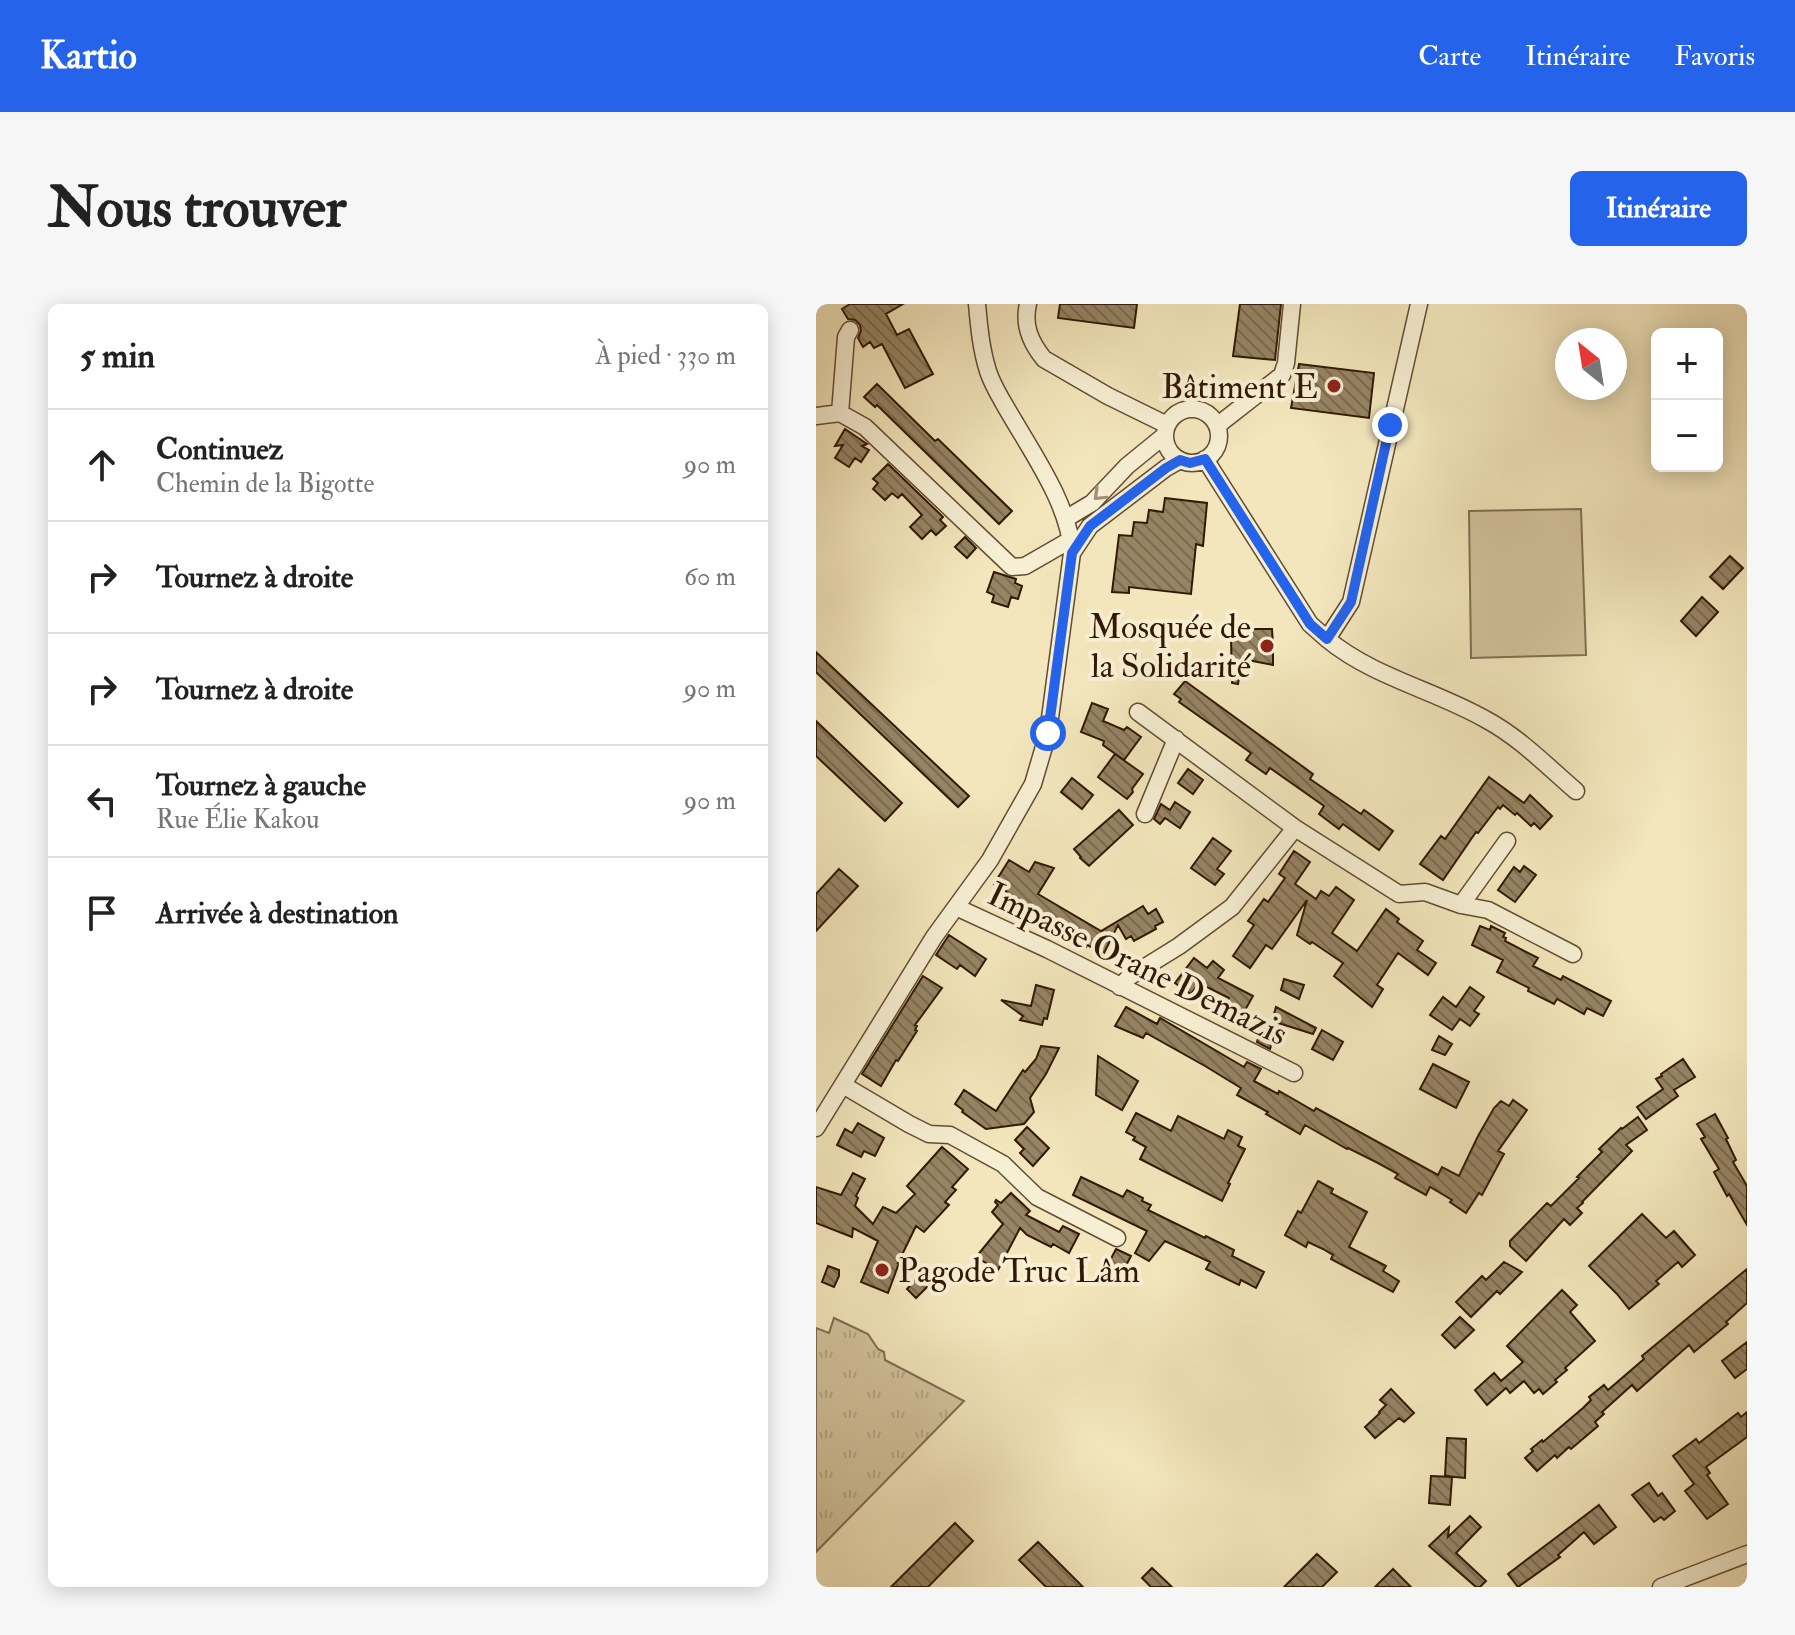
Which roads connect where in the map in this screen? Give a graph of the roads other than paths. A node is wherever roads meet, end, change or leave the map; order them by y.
1 (977, 304) edge
2 (1028, 304) edge
3 (1292, 304) edge
4 (1419, 304) edge
5 (850, 330) dead end
6 (840, 413) junction
7 (816, 416) edge
8 (1218, 425) junction
9 (1166, 430) junction
10 (1205, 459) junction
11 (1180, 460) junction
12 (1067, 518) junction
13 (1072, 546) junction
14 (1327, 639) junction
15 (1138, 712) dead end
16 (1176, 739) junction
17 (1576, 791) dead end
18 (1145, 814) dead end
19 (1295, 828) junction
20 (1507, 841) dead end
21 (1461, 905) junction
22 (956, 907) junction
23 (1573, 954) dead end
24 (1120, 987) junction
25 (1294, 1073) dead end
26 (843, 1085) junction
27 (816, 1128) edge
28 (1117, 1238) dead end
29 (1747, 1554) edge
30 (1661, 1587) edge

1 - 12 street
2 - 9 street
3 - 8 street
4 - 14 street
5 - 6 street
6 - 7 street
6 - 13 street
8 - 9 street
8 - 10 street
9 - 11 street
9 -> 12 street
10 - 11 street
10 - 14 street
11 - 13 street
12 - 13 street
13 - 22 street
14 - 17 street
15 - 16 street
16 - 18 street
16 - 19 street
19 - 21 street
19 - 24 street
20 - 21 street
21 - 23 street
22 - 24 street, Impasse Orane Demazis
22 - 26 street
24 - 25 street, Impasse Orane Demazis
26 - 27 street
26 - 28 street
29 - 30 street

